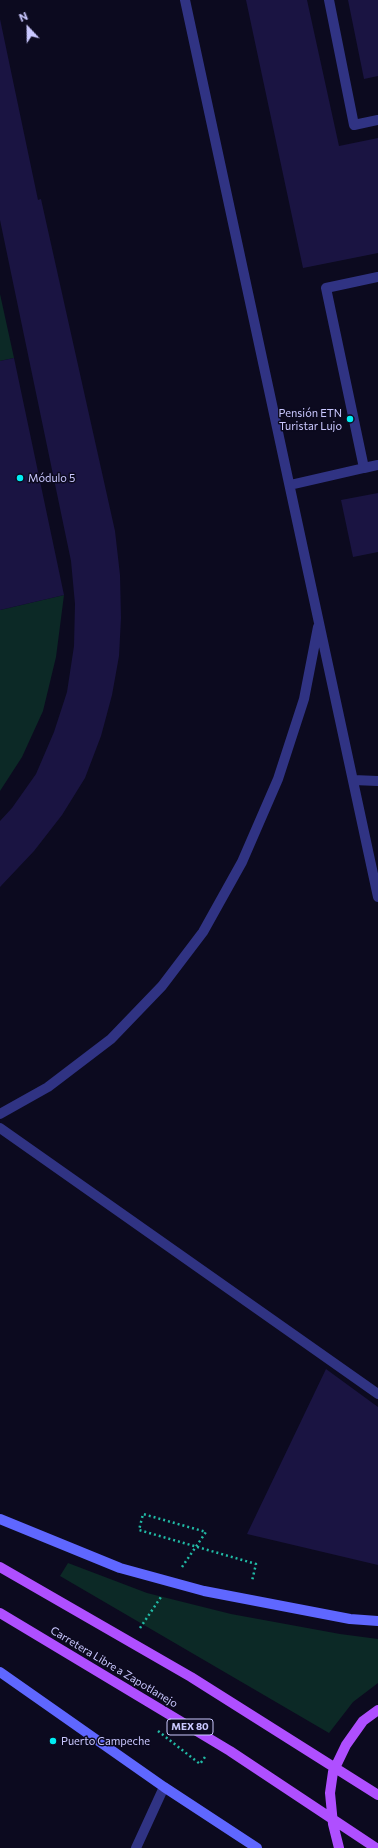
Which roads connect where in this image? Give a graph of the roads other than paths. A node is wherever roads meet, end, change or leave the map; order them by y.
1 (185, 0) edge
2 (329, 0) edge
3 (378, 120) edge
4 (378, 277) edge
5 (378, 465) edge
6 (364, 468) junction
7 (290, 485) junction
8 (319, 621) junction
9 (353, 780) junction
10 (378, 781) edge
11 (378, 897) edge
12 (0, 1114) edge
13 (0, 1128) edge
14 (378, 1394) edge
15 (0, 1519) edge
16 (0, 1567) edge
17 (0, 1613) edge
18 (378, 1621) edge
19 (0, 1672) edge
20 (378, 1710) edge
21 (164, 1786) junction
22 (378, 1795) edge
23 (136, 1848) edge
24 (257, 1848) edge
25 (339, 1848) edge
26 (376, 1848) edge

1 - 7 street
2 - 3 street
4 - 6 street
5 - 6 street
6 - 7 street
7 - 8 street
8 - 9 street
8 - 12 street
9 - 10 street
9 - 11 street
13 - 14 street
15 - 18 main road
16 - 22 main road
17 - 26 main road, Carretera Libre a Zapotlanejo / MEX 80
19 - 21 main road
20 - 25 main road
21 - 23 street
21 - 24 main road

